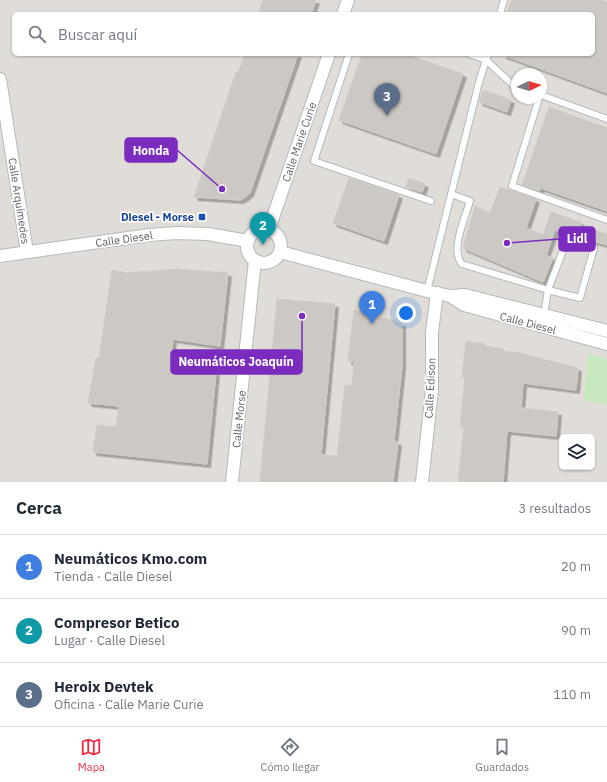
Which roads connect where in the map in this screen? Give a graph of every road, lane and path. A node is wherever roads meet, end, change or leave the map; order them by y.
1 (348, 0) edge
2 (504, 0) edge
3 (344, 12) edge
4 (501, 12) edge
5 (328, 56) edge
6 (348, 56) edge
7 (487, 57) edge
8 (0, 79) edge
9 (511, 83) edge
10 (547, 98) edge
11 (537, 104) edge
12 (607, 119) edge
13 (451, 194) junction
14 (431, 201) dead end
15 (607, 220) edge
16 (269, 229) junction
17 (248, 241) junction
18 (27, 252) junction
19 (280, 252) junction
20 (0, 256) edge
21 (255, 260) junction
22 (548, 290) junction
23 (432, 292) junction
24 (450, 296) junction
25 (544, 315) junction
26 (604, 328) edge
27 (607, 344) edge
28 (232, 482) edge
29 (422, 482) edge

1 - 3 street
2 - 4 lane
5 - 16 street, Calle Marie Curie
6 - 14 lane
7 - 9 lane
7 - 13 lane
8 - 18 street, Calle Arquímedes
10 - 12 lane
11 - 15 lane
13 - 22 lane
13 - 23 lane
16 - 17 street
16 - 19 street
17 - 18 street, Calle Diesel
17 - 21 street
18 - 20 street, Calle Diesel
19 - 21 street
19 - 23 street, Calle Diesel
21 - 28 street, Calle Morse
22 - 22 lane
22 - 25 lane
23 - 24 street, Calle Diesel
23 - 29 street, Calle Edison
24 - 25 street, Calle Diesel
24 - 27 street, Calle Diesel
25 - 26 street, Calle Diesel

